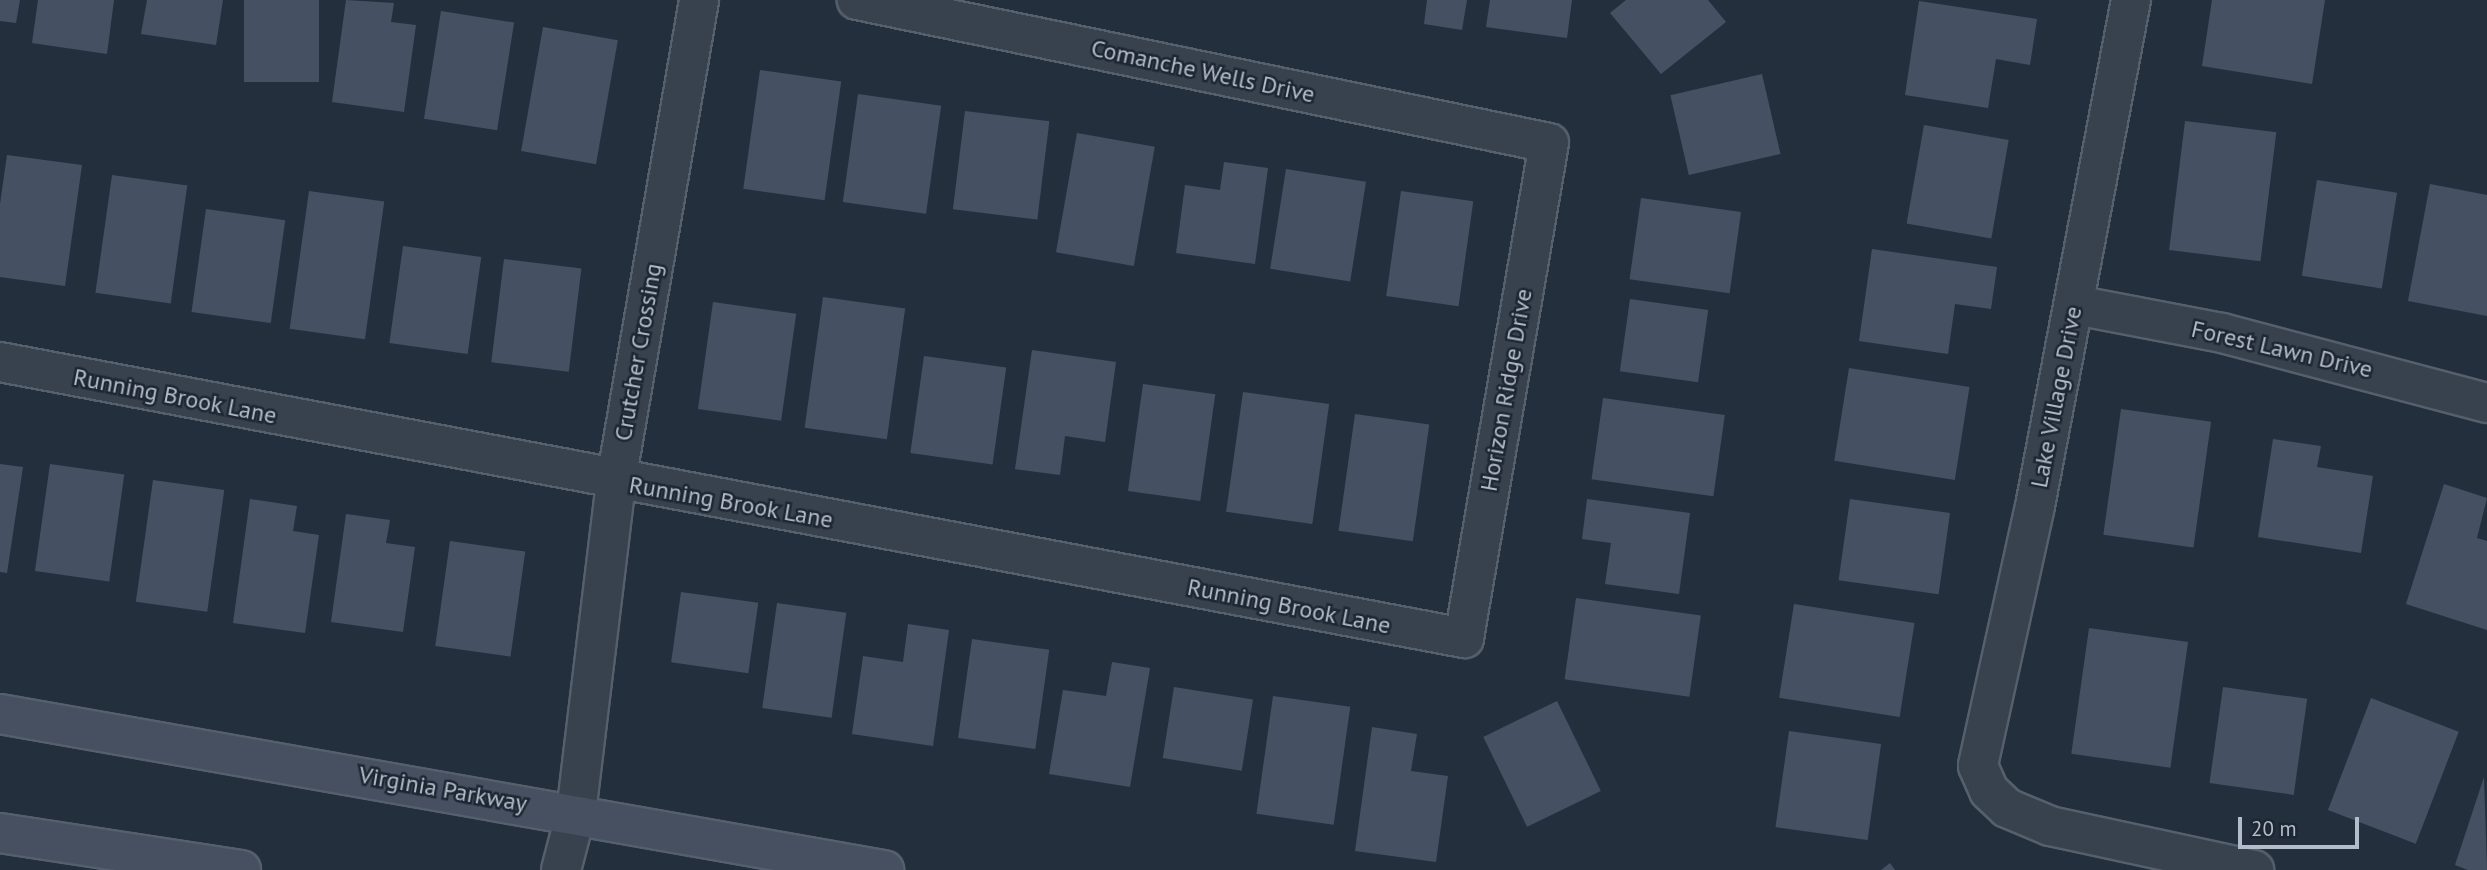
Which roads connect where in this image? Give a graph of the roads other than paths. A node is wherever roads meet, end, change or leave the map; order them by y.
1 (699, 0) edge
2 (857, 0) edge
3 (2132, 0) edge
4 (1549, 143) joint
5 (2075, 305) junction
6 (0, 362) edge
7 (2487, 403) edge
8 (616, 481) junction
9 (1464, 638) joint
10 (0, 714) edge
11 (576, 813) junction
12 (0, 833) edge
13 (241, 870) edge
14 (561, 870) edge
15 (884, 870) edge
16 (2254, 870) edge

1 - 8 street, Crutcher Crossing
2 - 4 street, Comanche Wells Drive
3 - 5 street, Lake Village Drive
4 - 9 street, Horizon Ridge Drive
5 - 7 street, Forest Lawn Drive
5 - 16 street, Lake Village Drive
6 - 8 street, Running Brook Lane
8 - 9 street, Running Brook Lane
8 - 11 street, Crutcher Crossing
10 - 11 main road, Virginia Parkway
11 - 14 street, Crutcher Crossing
11 - 15 main road, Virginia Parkway
12 - 13 main road

